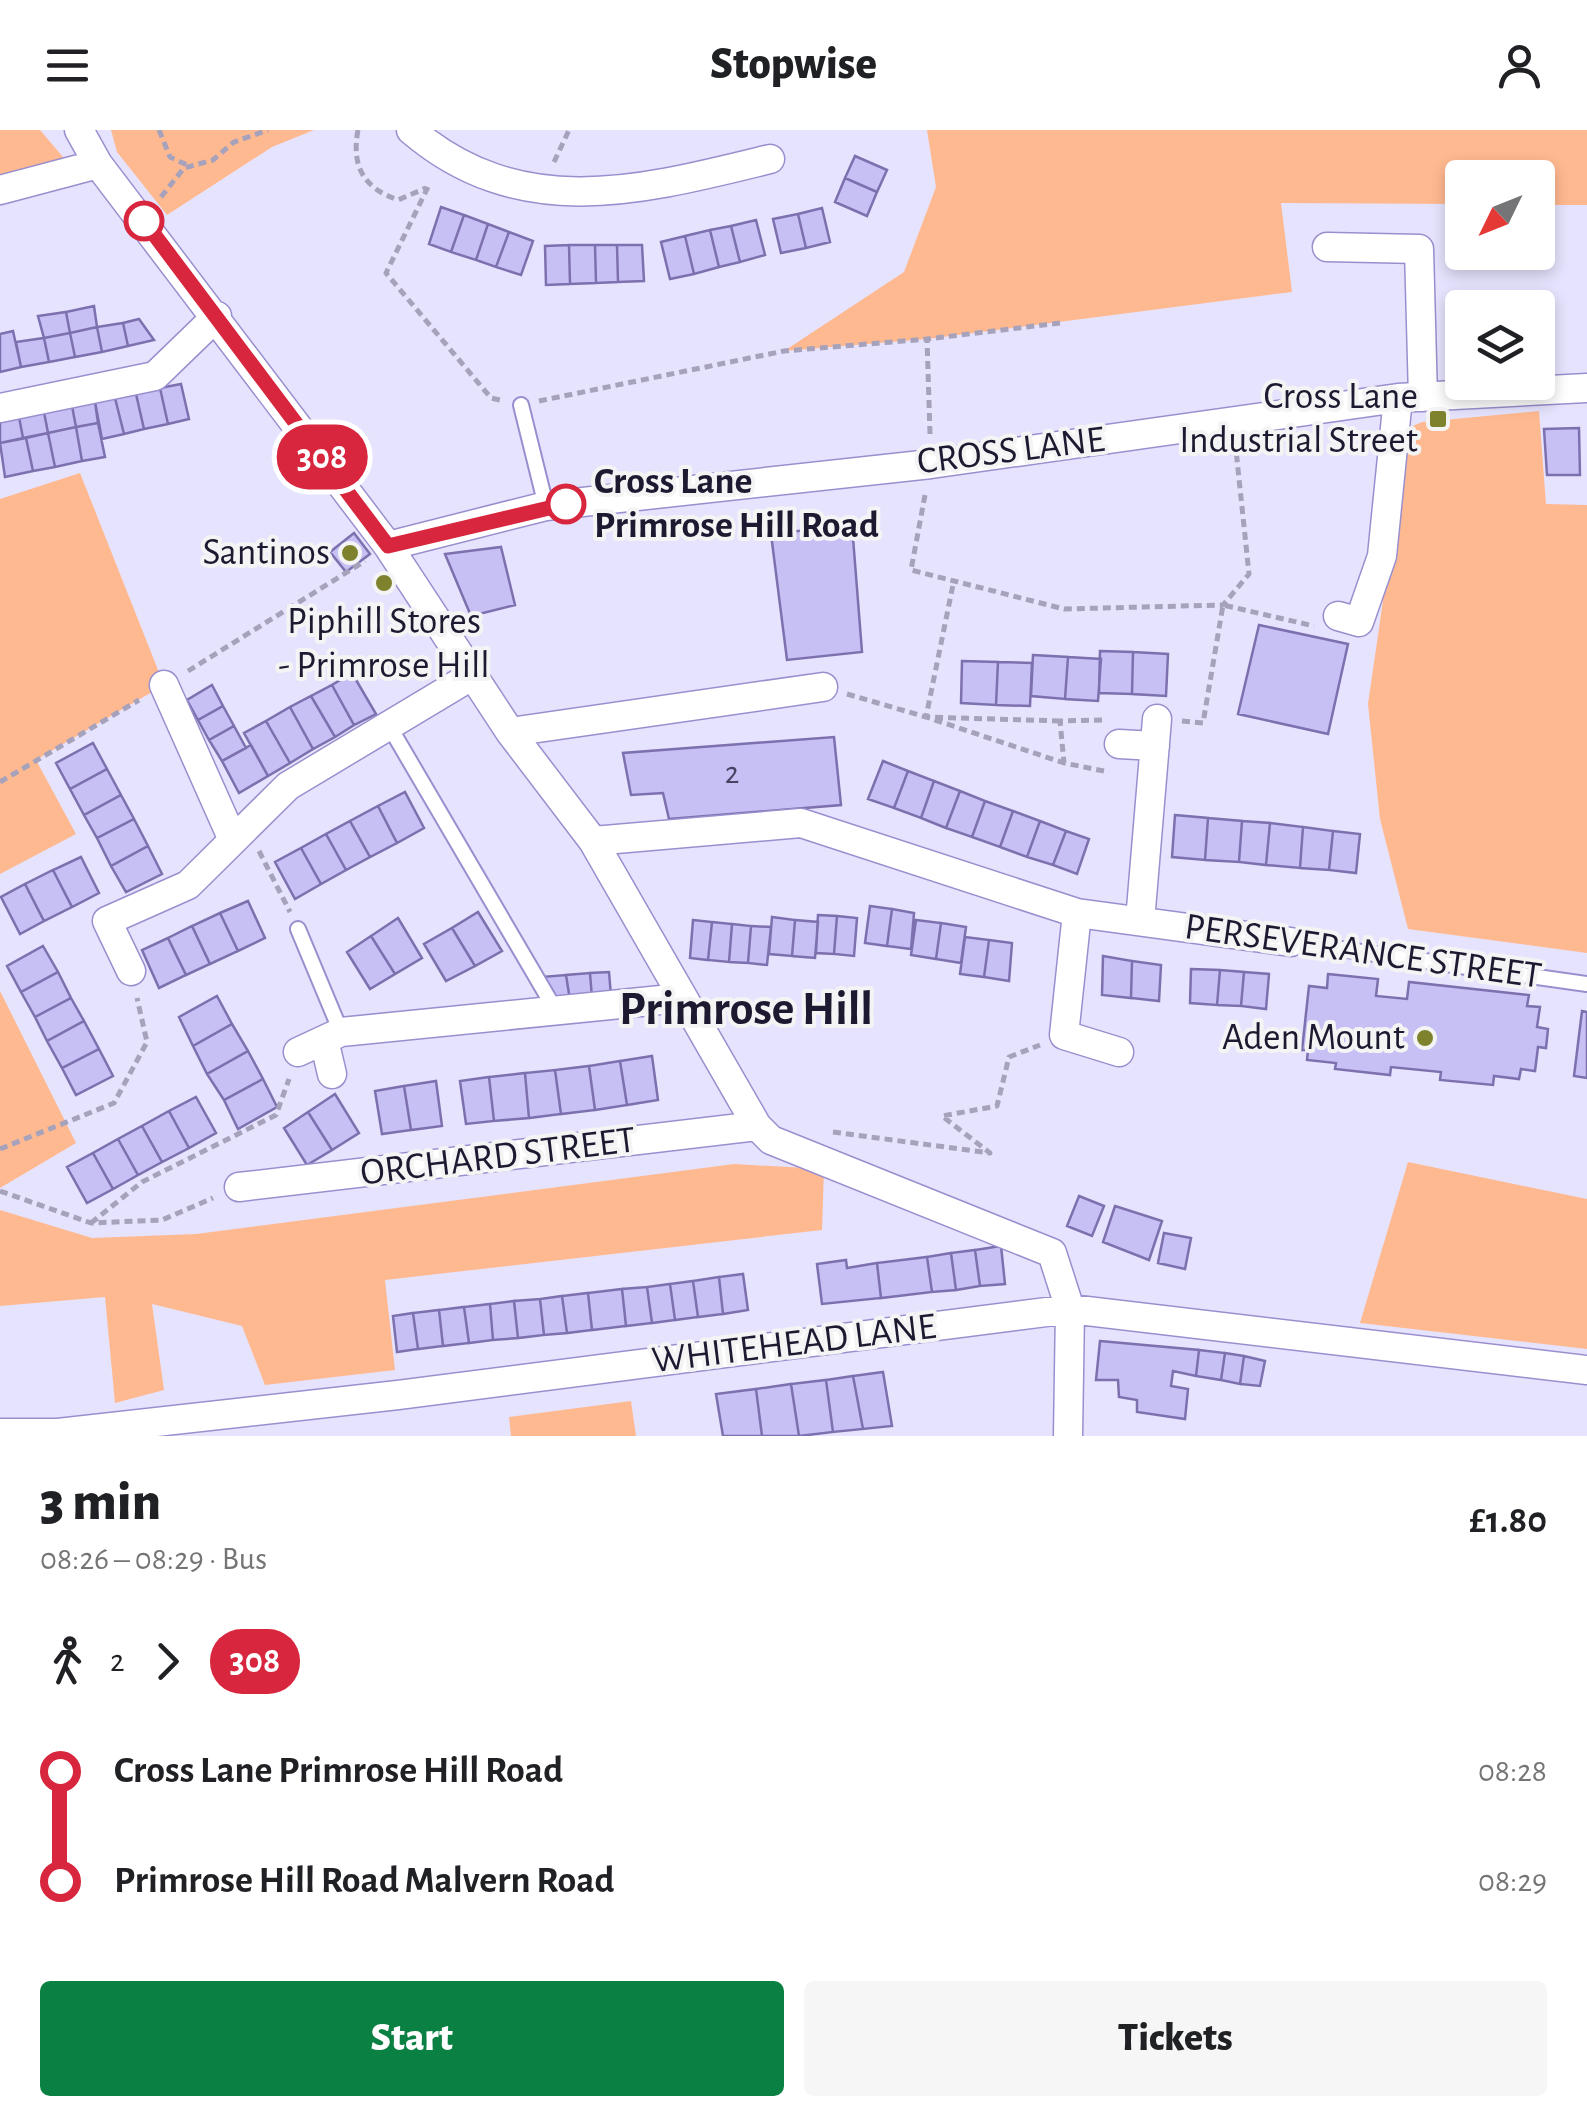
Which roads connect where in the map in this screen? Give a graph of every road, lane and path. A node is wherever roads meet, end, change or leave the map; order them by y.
1 (78, 130) edge
2 (159, 130) edge
3 (234, 130) edge
4 (268, 130) edge
5 (358, 130) edge
6 (411, 130) edge
7 (234, 142) junction
8 (442, 157) junction
9 (770, 160) dead end
10 (98, 164) junction
11 (190, 167) junction
12 (428, 187) junction
13 (0, 190) edge
14 (158, 201) dead end
15 (1326, 248) dead end
16 (217, 316) junction
17 (1060, 322) dead end
18 (927, 340) junction
19 (1587, 388) edge
20 (1410, 397) junction
21 (521, 405) junction
22 (0, 408) edge
23 (1233, 422) junction
24 (931, 464) junction
25 (546, 506) junction
26 (388, 546) junction
27 (954, 580) junction
28 (1223, 605) junction
29 (1338, 616) joint
30 (473, 676) junction
31 (164, 685) junction
32 (823, 687) joint
33 (926, 717) junction
34 (1060, 721) dead end
35 (387, 724) junction
36 (510, 732) junction
37 (1119, 744) dead end
38 (1064, 763) dead end
39 (0, 782) edge
40 (241, 835) junction
41 (593, 841) junction
42 (1076, 913) junction
43 (1140, 920) junction
44 (298, 928) joint
45 (1291, 942) joint
46 (131, 971) joint
47 (1587, 984) edge
48 (682, 998) junction
49 (556, 1012) junction
50 (1064, 1035) junction
51 (333, 1036) junction
52 (298, 1052) joint
53 (1119, 1052) dead end
54 (332, 1074) dead end
55 (764, 1133) junction
56 (0, 1149) edge
57 (239, 1187) joint
58 (0, 1191) edge
59 (91, 1223) junction
60 (1070, 1308) junction
61 (1587, 1370) edge
62 (0, 1433) edge
63 (1068, 1436) edge

1 - 10 street
2 - 11 path
3 - 7 path
4 - 7 path
5 - 12 path
6 - 8 street
7 - 11 path
8 - 9 street
8 - 12 path
10 - 13 street
10 - 16 street
11 - 14 path
12 - 21 path
15 - 20 street
16 - 22 street
16 - 26 street
17 - 18 path
18 - 21 path
18 - 24 path
19 - 20 street, CROSS LANE
20 - 23 street, CROSS LANE
20 - 29 street
21 - 25 lane
23 - 24 street, CROSS LANE
23 - 28 path
24 - 25 street, CROSS LANE
24 - 27 path
25 - 26 street, CROSS LANE
26 - 30 street
26 - 31 path
27 - 28 path
27 - 33 path
28 - 29 path
30 - 35 street
30 - 36 street
31 - 39 path
31 - 40 street
32 - 33 path
32 - 36 street
33 - 34 path
33 - 38 path
35 - 40 street
35 - 49 lane
36 - 41 street
37 - 43 street, PERSEVERANCE STREET
40 - 44 path
40 - 46 street
41 - 42 street, PERSEVERANCE STREET
41 - 48 street
42 - 43 street, PERSEVERANCE STREET
42 - 50 street
43 - 45 street, PERSEVERANCE STREET
44 - 51 lane
45 - 47 lane, PERSEVERANCE STREET
46 - 56 path
48 - 49 street
48 - 55 street
49 - 51 street
50 - 53 street
50 - 55 path
51 - 52 street
51 - 54 street
52 - 59 path
55 - 57 street, ORCHARD STREET
55 - 60 street
57 - 59 path
58 - 59 path
60 - 61 street, WHITEHEAD LANE
60 - 62 street, WHITEHEAD LANE
60 - 63 street

